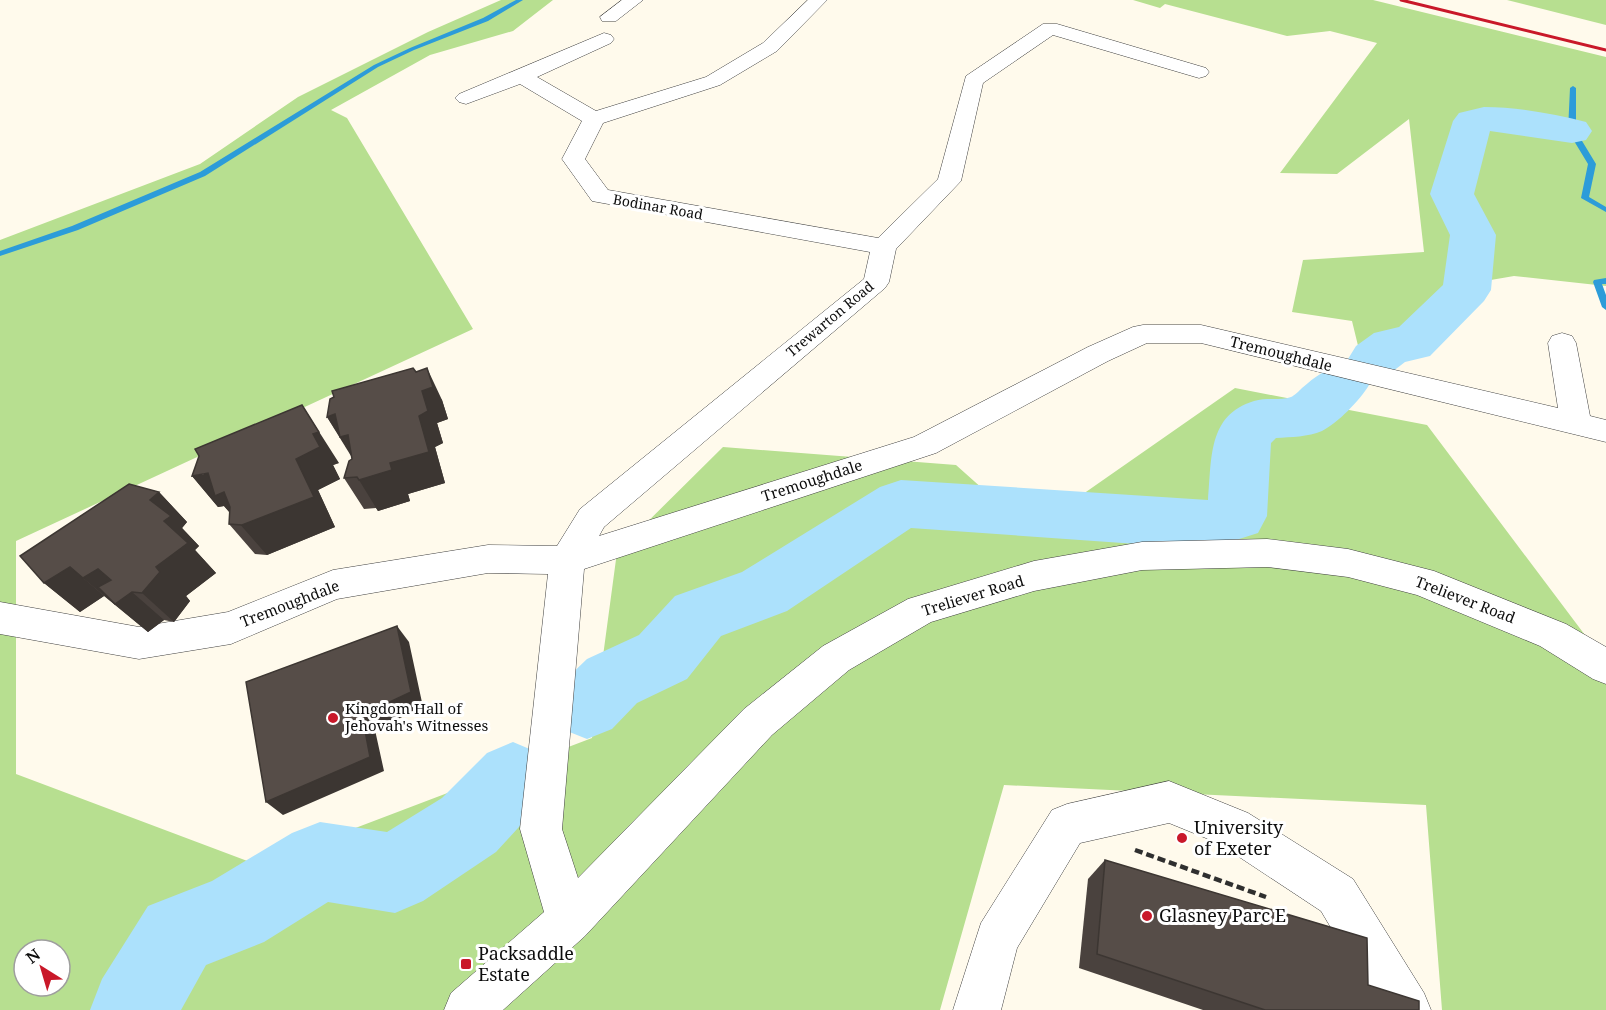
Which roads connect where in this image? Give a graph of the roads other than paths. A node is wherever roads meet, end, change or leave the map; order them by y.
1 (634, 0) edge
2 (818, 0) edge
3 (609, 17) dead end
4 (604, 39) dead end
5 (1199, 72) dead end
6 (521, 76) junction
7 (466, 98) dead end
8 (594, 118) junction
9 (884, 247) junction
10 (1562, 343) dead end
11 (1591, 428) edge
12 (567, 560) junction
13 (0, 618) edge
14 (1606, 668) edge
15 (569, 920) junction
16 (468, 1010) edge
17 (978, 1010) edge
18 (1407, 1010) edge

1 - 3 street
2 - 8 street
4 - 6 street
5 - 9 street
6 - 7 street
6 - 8 street
8 - 9 street, Bodinar Road
9 - 12 street, Trewarton Road
10 - 11 street
11 - 12 street, Tremoughdale
12 - 13 street, Tremoughdale
12 - 15 street
14 - 15 street, Treliever Road
15 - 16 street, Treliever Road
17 - 18 street

